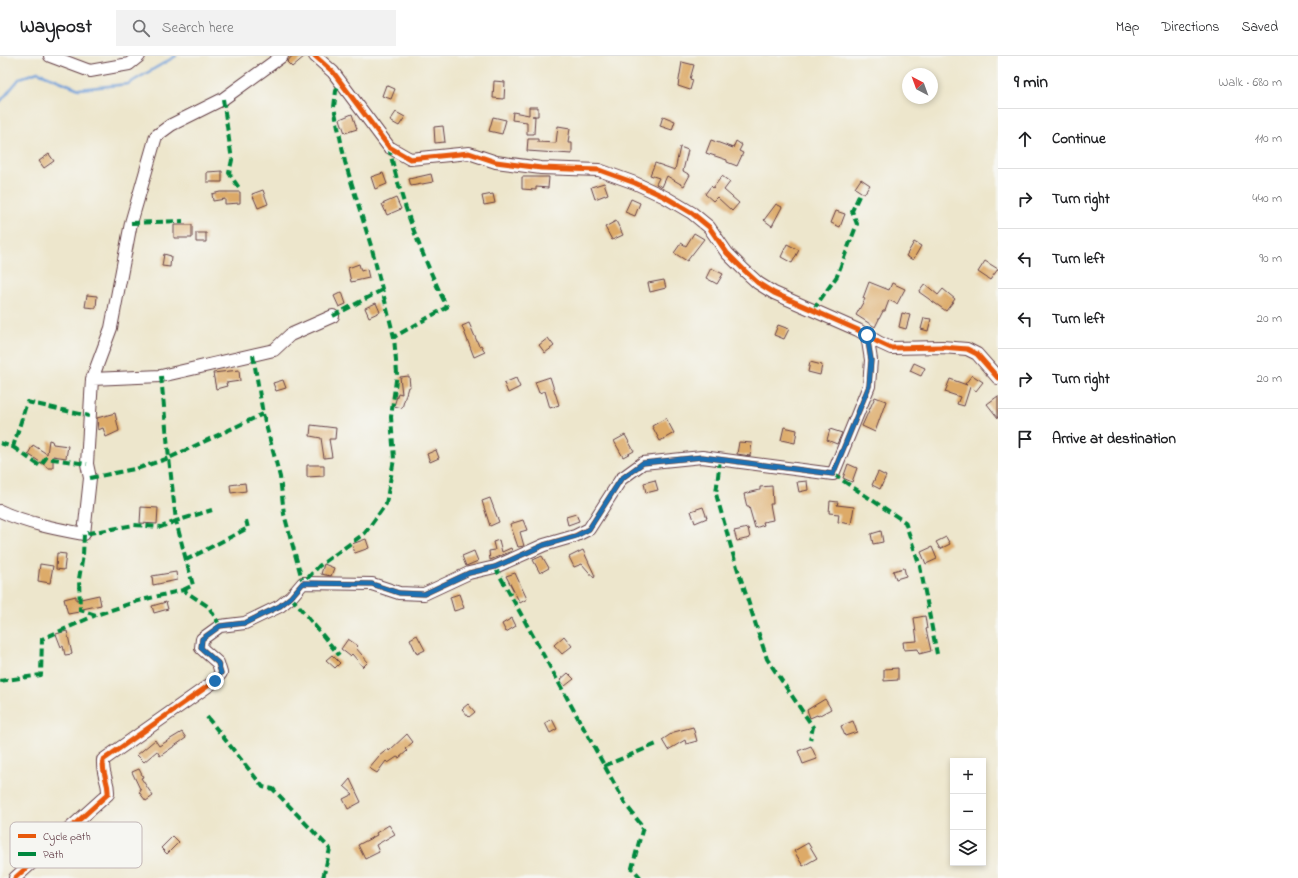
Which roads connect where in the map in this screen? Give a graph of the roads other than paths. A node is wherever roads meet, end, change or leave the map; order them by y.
1 (50, 56) edge
2 (139, 56) edge
3 (282, 56) edge
4 (315, 56) edge
5 (333, 316) dead end
6 (867, 335) junction
7 (998, 378) edge
8 (92, 379) junction
9 (0, 511) edge
10 (77, 822) edge
11 (26, 868) edge
12 (15, 878) edge

1 - 2 street
3 - 8 street
4 - 6 street
5 - 8 street
6 - 7 street
6 - 10 street
8 - 9 street
11 - 12 street

